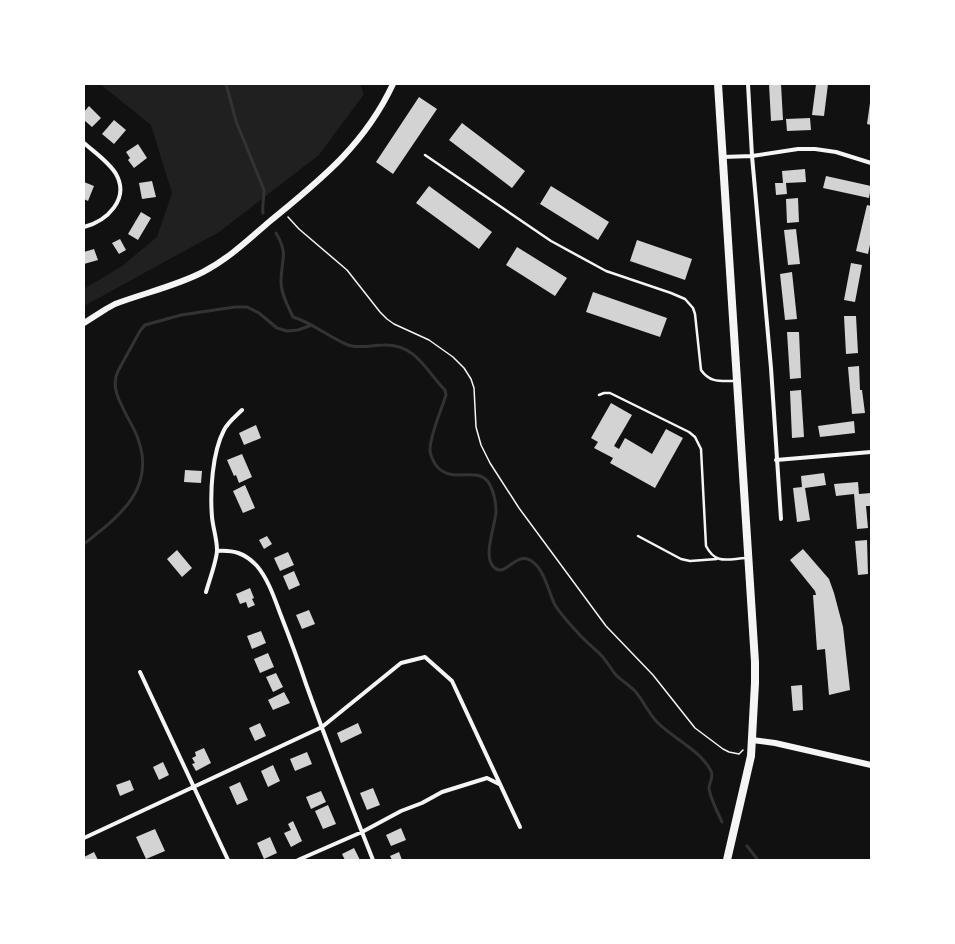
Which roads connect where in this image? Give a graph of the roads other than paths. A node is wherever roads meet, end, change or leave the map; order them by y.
1 (393, 84) edge
2 (718, 84) edge
3 (748, 84) edge
4 (84, 143) edge
5 (425, 156) dead end
6 (752, 156) junction
7 (723, 157) junction
8 (871, 163) edge
9 (84, 228) edge
10 (84, 324) edge
11 (737, 381) junction
12 (599, 395) dead end
13 (242, 410) dead end
14 (871, 452) edge
15 (776, 460) junction
16 (780, 519) dead end
17 (638, 536) dead end
18 (217, 551) junction
19 (748, 558) junction
20 (718, 559) junction
21 (206, 592) dead end
22 (140, 672) dead end
23 (322, 727) junction
24 (752, 740) junction
25 (871, 765) edge
26 (499, 784) junction
27 (194, 787) junction
28 (520, 827) dead end
29 (362, 832) junction
30 (84, 838) edge
31 (228, 860) edge
32 (298, 860) edge
33 (373, 860) edge
34 (727, 860) edge

1 - 10 street
2 - 7 main road
3 - 6 street
4 - 9 street
5 - 11 lane
6 - 7 street
6 - 8 street
6 - 15 street
7 - 11 main road
11 - 19 main road
12 - 20 lane
13 - 18 street
14 - 15 street
15 - 16 street
17 - 20 lane
18 - 21 street
18 - 23 street
19 - 20 lane
19 - 24 main road
22 - 27 street
23 - 26 street
23 - 27 street
23 - 29 street
24 - 25 street
24 - 34 main road
26 - 28 street
26 - 29 street
27 - 30 street
27 - 31 street
29 - 32 street
29 - 33 street

